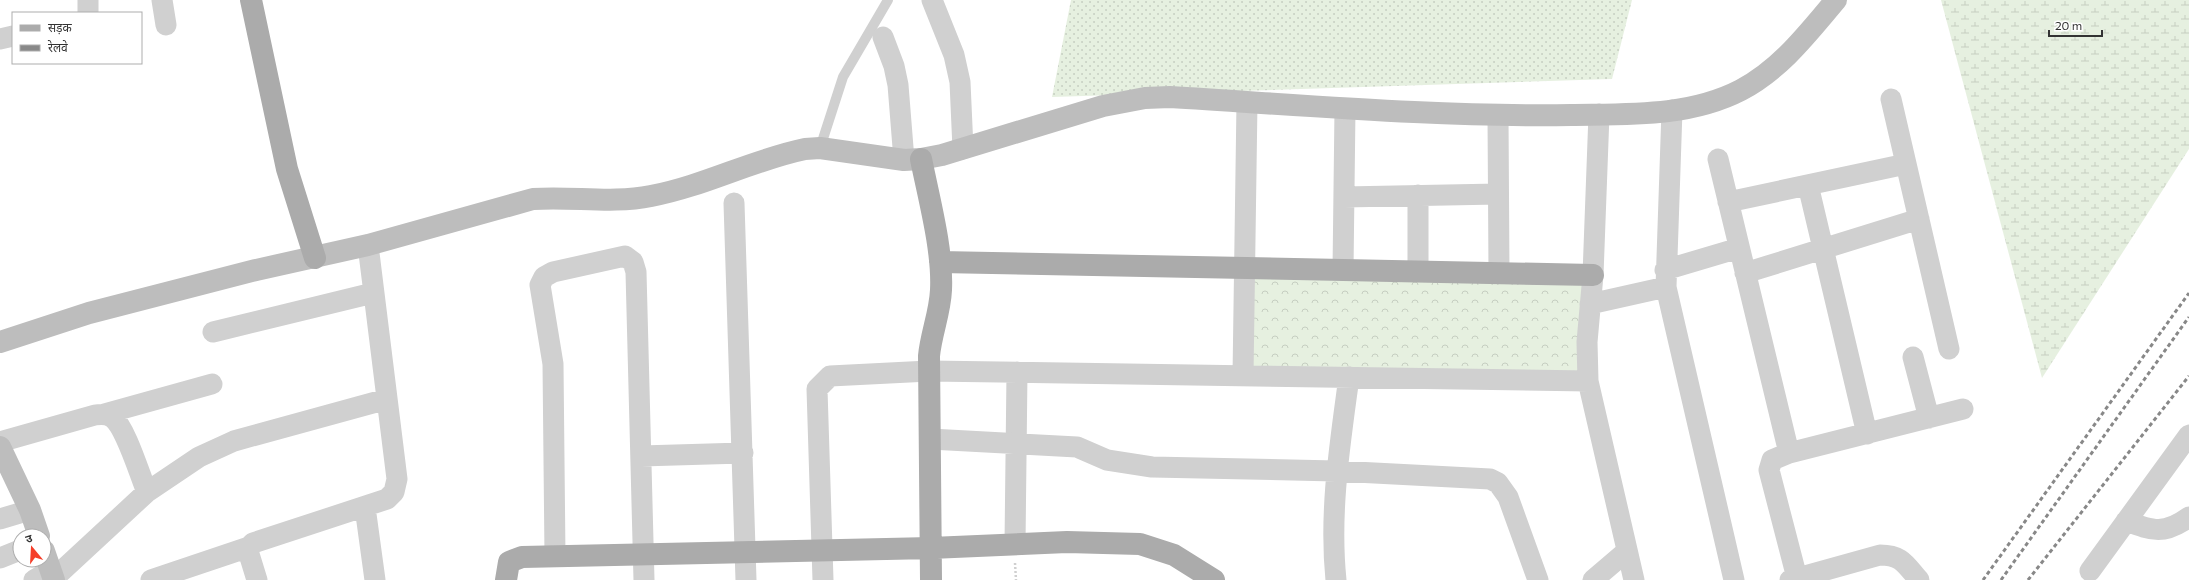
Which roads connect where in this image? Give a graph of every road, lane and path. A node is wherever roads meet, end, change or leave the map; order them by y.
1 (88, 0) edge
2 (162, 0) edge
3 (251, 0) edge
4 (888, 0) edge
5 (932, 0) edge
6 (1836, 0) edge
7 (88, 12) edge
8 (166, 25) dead end
9 (12, 36) edge
10 (883, 37) dead end
11 (0, 39) edge
12 (1891, 99) dead end
13 (1247, 102) junction
14 (1345, 109) junction
15 (1672, 110) junction
16 (1599, 114) junction
17 (1498, 116) junction
18 (820, 148) junction
19 (963, 149) junction
20 (913, 159) junction
21 (1718, 159) dead end
22 (1906, 164) junction
23 (1808, 185) junction
24 (1498, 194) junction
25 (1418, 195) junction
26 (1344, 197) junction
27 (1728, 202) junction
28 (734, 203) dead end
29 (1919, 219) junction
30 (368, 245) junction
31 (1739, 248) junction
32 (1823, 249) junction
33 (315, 258) junction
34 (940, 262) junction
35 (1245, 268) junction
36 (1343, 270) junction
37 (1418, 271) junction
38 (1499, 273) junction
39 (1745, 273) junction
40 (1593, 275) junction
41 (1665, 279) junction
42 (373, 292) junction
43 (1590, 304) junction
44 (213, 332) dead end
45 (0, 342) edge
46 (1949, 349) dead end
47 (1913, 357) dead end
48 (929, 371) junction
49 (1017, 372) junction
50 (1243, 376) junction
51 (1350, 377) junction
52 (1588, 381) junction
53 (212, 384) dead end
54 (387, 399) junction
55 (1963, 409) dead end
56 (104, 414) junction
57 (1929, 418) junction
58 (1867, 434) junction
59 (2189, 436) edge
60 (930, 439) junction
61 (0, 442) edge
62 (1016, 442) junction
63 (0, 447) edge
64 (1789, 453) junction
65 (743, 454) junction
66 (641, 456) junction
67 (1336, 471) junction
68 (147, 492) junction
69 (365, 507) junction
70 (30, 510) junction
71 (2189, 517) edge
72 (0, 519) edge
73 (2126, 522) junction
74 (36, 528) edge
75 (1015, 544) junction
76 (248, 548) junction
77 (931, 548) junction
78 (822, 550) junction
79 (1627, 551) junction
80 (746, 552) junction
81 (12, 553) edge
82 (644, 555) junction
83 (554, 556) junction
84 (0, 558) edge
85 (2090, 571) dead end
86 (48, 573) edge
87 (1794, 579) edge
88 (151, 580) edge
89 (257, 580) edge
90 (376, 580) edge
91 (506, 580) edge
92 (644, 580) edge
93 (746, 580) edge
94 (823, 580) edge
95 (931, 580) edge
96 (1214, 580) edge
97 (1336, 580) edge
98 (1538, 580) edge
99 (1593, 580) edge
100 (1634, 580) edge
101 (1734, 580) edge
102 (1919, 580) edge

1 - 7 street
2 - 8 street
3 - 33 main road
4 - 18 lane
5 - 19 street
6 - 15 street
9 - 11 street
10 - 20 street
12 - 22 street
13 - 14 street
13 - 19 street
13 - 35 street
14 - 17 street
14 - 26 street
15 - 16 street
15 - 41 street
16 - 17 street
16 - 40 street
17 - 24 street
18 - 20 street
18 - 30 street
19 - 20 street
20 - 34 main road
21 - 27 street
22 - 23 street
22 - 29 street
23 - 27 street
23 - 32 street
24 - 25 street
24 - 38 street
25 - 26 street
25 - 37 street
26 - 36 street
27 - 31 street
28 - 65 street
29 - 32 street
29 - 46 street
30 - 33 street
30 - 42 street
31 - 39 street
31 - 41 street
32 - 39 street
32 - 58 street
33 - 45 street
34 - 35 main road
34 - 48 main road
35 - 36 main road
35 - 50 street
36 - 37 main road
37 - 38 main road
38 - 40 main road
39 - 64 street
40 - 43 street
41 - 43 street
41 - 101 street
42 - 44 street
42 - 54 street
43 - 52 street
47 - 57 street
48 - 49 street
48 - 60 main road
48 - 78 street
49 - 50 street
49 - 62 street
50 - 51 street
51 - 52 street
51 - 67 street
52 - 79 street
53 - 56 street
54 - 68 street
54 - 69 street
55 - 57 street
56 - 61 street
56 - 68 street
57 - 58 street
58 - 64 street
59 - 73 street
60 - 62 street
60 - 77 main road
62 - 67 street
62 - 75 street
63 - 70 street
64 - 87 street
65 - 66 street
65 - 80 street
66 - 82 street
66 - 83 street
67 - 97 street
67 - 98 street
68 - 86 street
69 - 76 street
69 - 90 street
70 - 72 street
70 - 74 street
71 - 73 street
73 - 85 street
75 - 77 main road
75 - 96 main road
76 - 88 street
76 - 89 street
77 - 78 main road
77 - 95 main road
78 - 80 main road
78 - 94 street
79 - 99 street
79 - 100 street
80 - 82 main road
80 - 93 street
81 - 84 street
82 - 83 main road
82 - 92 street
83 - 91 main road
87 - 102 street

